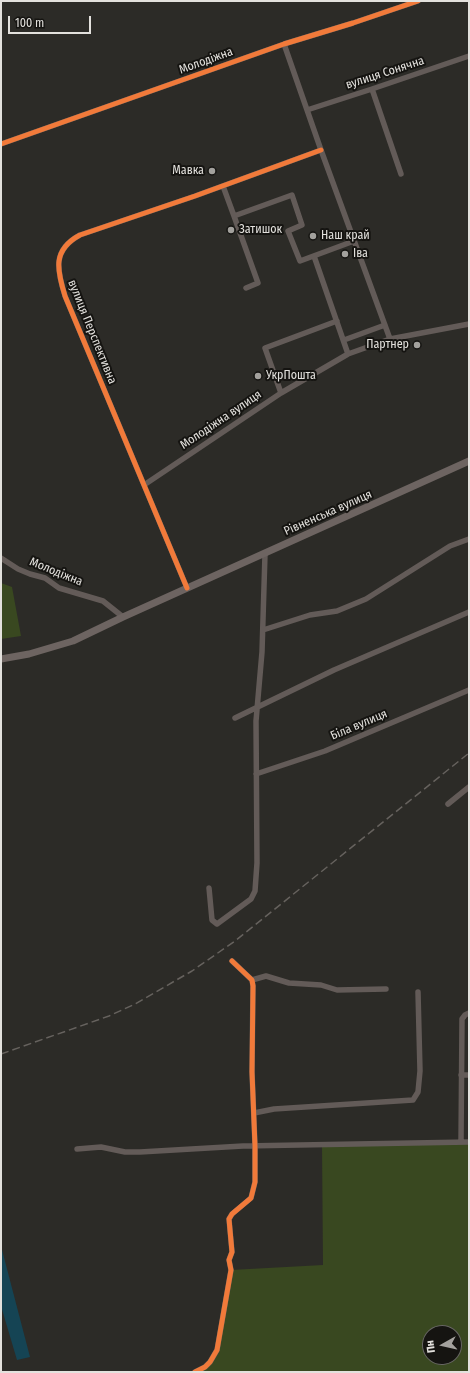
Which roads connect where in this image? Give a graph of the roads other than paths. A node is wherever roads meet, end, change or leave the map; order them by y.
1 (418, 1) edge
2 (284, 44) junction
3 (469, 56) edge
4 (372, 90) junction
5 (307, 110) junction
6 (1, 144) edge
7 (321, 150) junction
8 (401, 174) dead end
9 (223, 186) junction
10 (234, 216) junction
11 (354, 241) junction
12 (314, 256) junction
13 (246, 288) dead end
14 (337, 321) junction
15 (469, 324) edge
16 (385, 325) junction
17 (390, 339) junction
18 (344, 340) junction
19 (348, 354) junction
20 (281, 393) junction
21 (469, 461) edge
22 (144, 485) junction
23 (469, 539) edge
24 (265, 554) junction
25 (1, 558) edge
26 (187, 588) junction
27 (469, 612) edge
28 (123, 617) junction
29 (263, 630) junction
30 (1, 659) edge
31 (469, 690) edge
32 (257, 707) junction
33 (235, 718) dead end
34 (256, 774) junction
35 (469, 787) edge
36 (448, 804) dead end
37 (209, 888) dead end
38 (232, 961) dead end
39 (252, 980) junction
40 (386, 989) dead end
41 (418, 992) dead end
42 (469, 1013) edge
43 (461, 1075) junction
44 (469, 1075) edge
45 (254, 1113) junction
46 (461, 1142) junction
47 (469, 1142) edge
48 (255, 1146) junction
49 (77, 1149) dead end
50 (195, 1372) edge

1 - 2 street, Молодіжна
2 - 5 street
2 - 6 street, Молодіжна
3 - 4 street, вулиця Сонячна
4 - 5 street, вулиця Сонячна
4 - 8 street
5 - 7 street
7 - 9 street, вулиця Перспективна
7 - 11 street
9 - 10 street
9 - 22 street, вулиця Перспективна
10 - 12 street
10 - 13 street
11 - 12 street
11 - 16 street
12 - 14 street
14 - 18 street
14 - 20 street
15 - 17 street, Молодіжна вулиця
16 - 17 street
16 - 18 street
17 - 19 street, Молодіжна вулиця
18 - 19 street
19 - 20 street, Молодіжна вулиця
20 - 22 street, Молодіжна вулиця
21 - 24 main road, Рівненська вулиця
22 - 26 street, вулиця Перспективна
23 - 29 street
24 - 26 main road, Рівненська вулиця
24 - 29 street
25 - 28 street, Молодіжна
26 - 28 main road, Рівненська вулиця
27 - 32 street
28 - 30 main road, Рівненська вулиця
29 - 32 street
31 - 34 street, Біла вулиця
32 - 33 street
32 - 34 street
34 - 37 street
35 - 36 street
38 - 39 street
39 - 40 street
39 - 45 street
41 - 45 street
42 - 43 street
43 - 44 street
43 - 46 street
45 - 48 street
46 - 47 street
46 - 48 street
48 - 49 street
48 - 50 street

